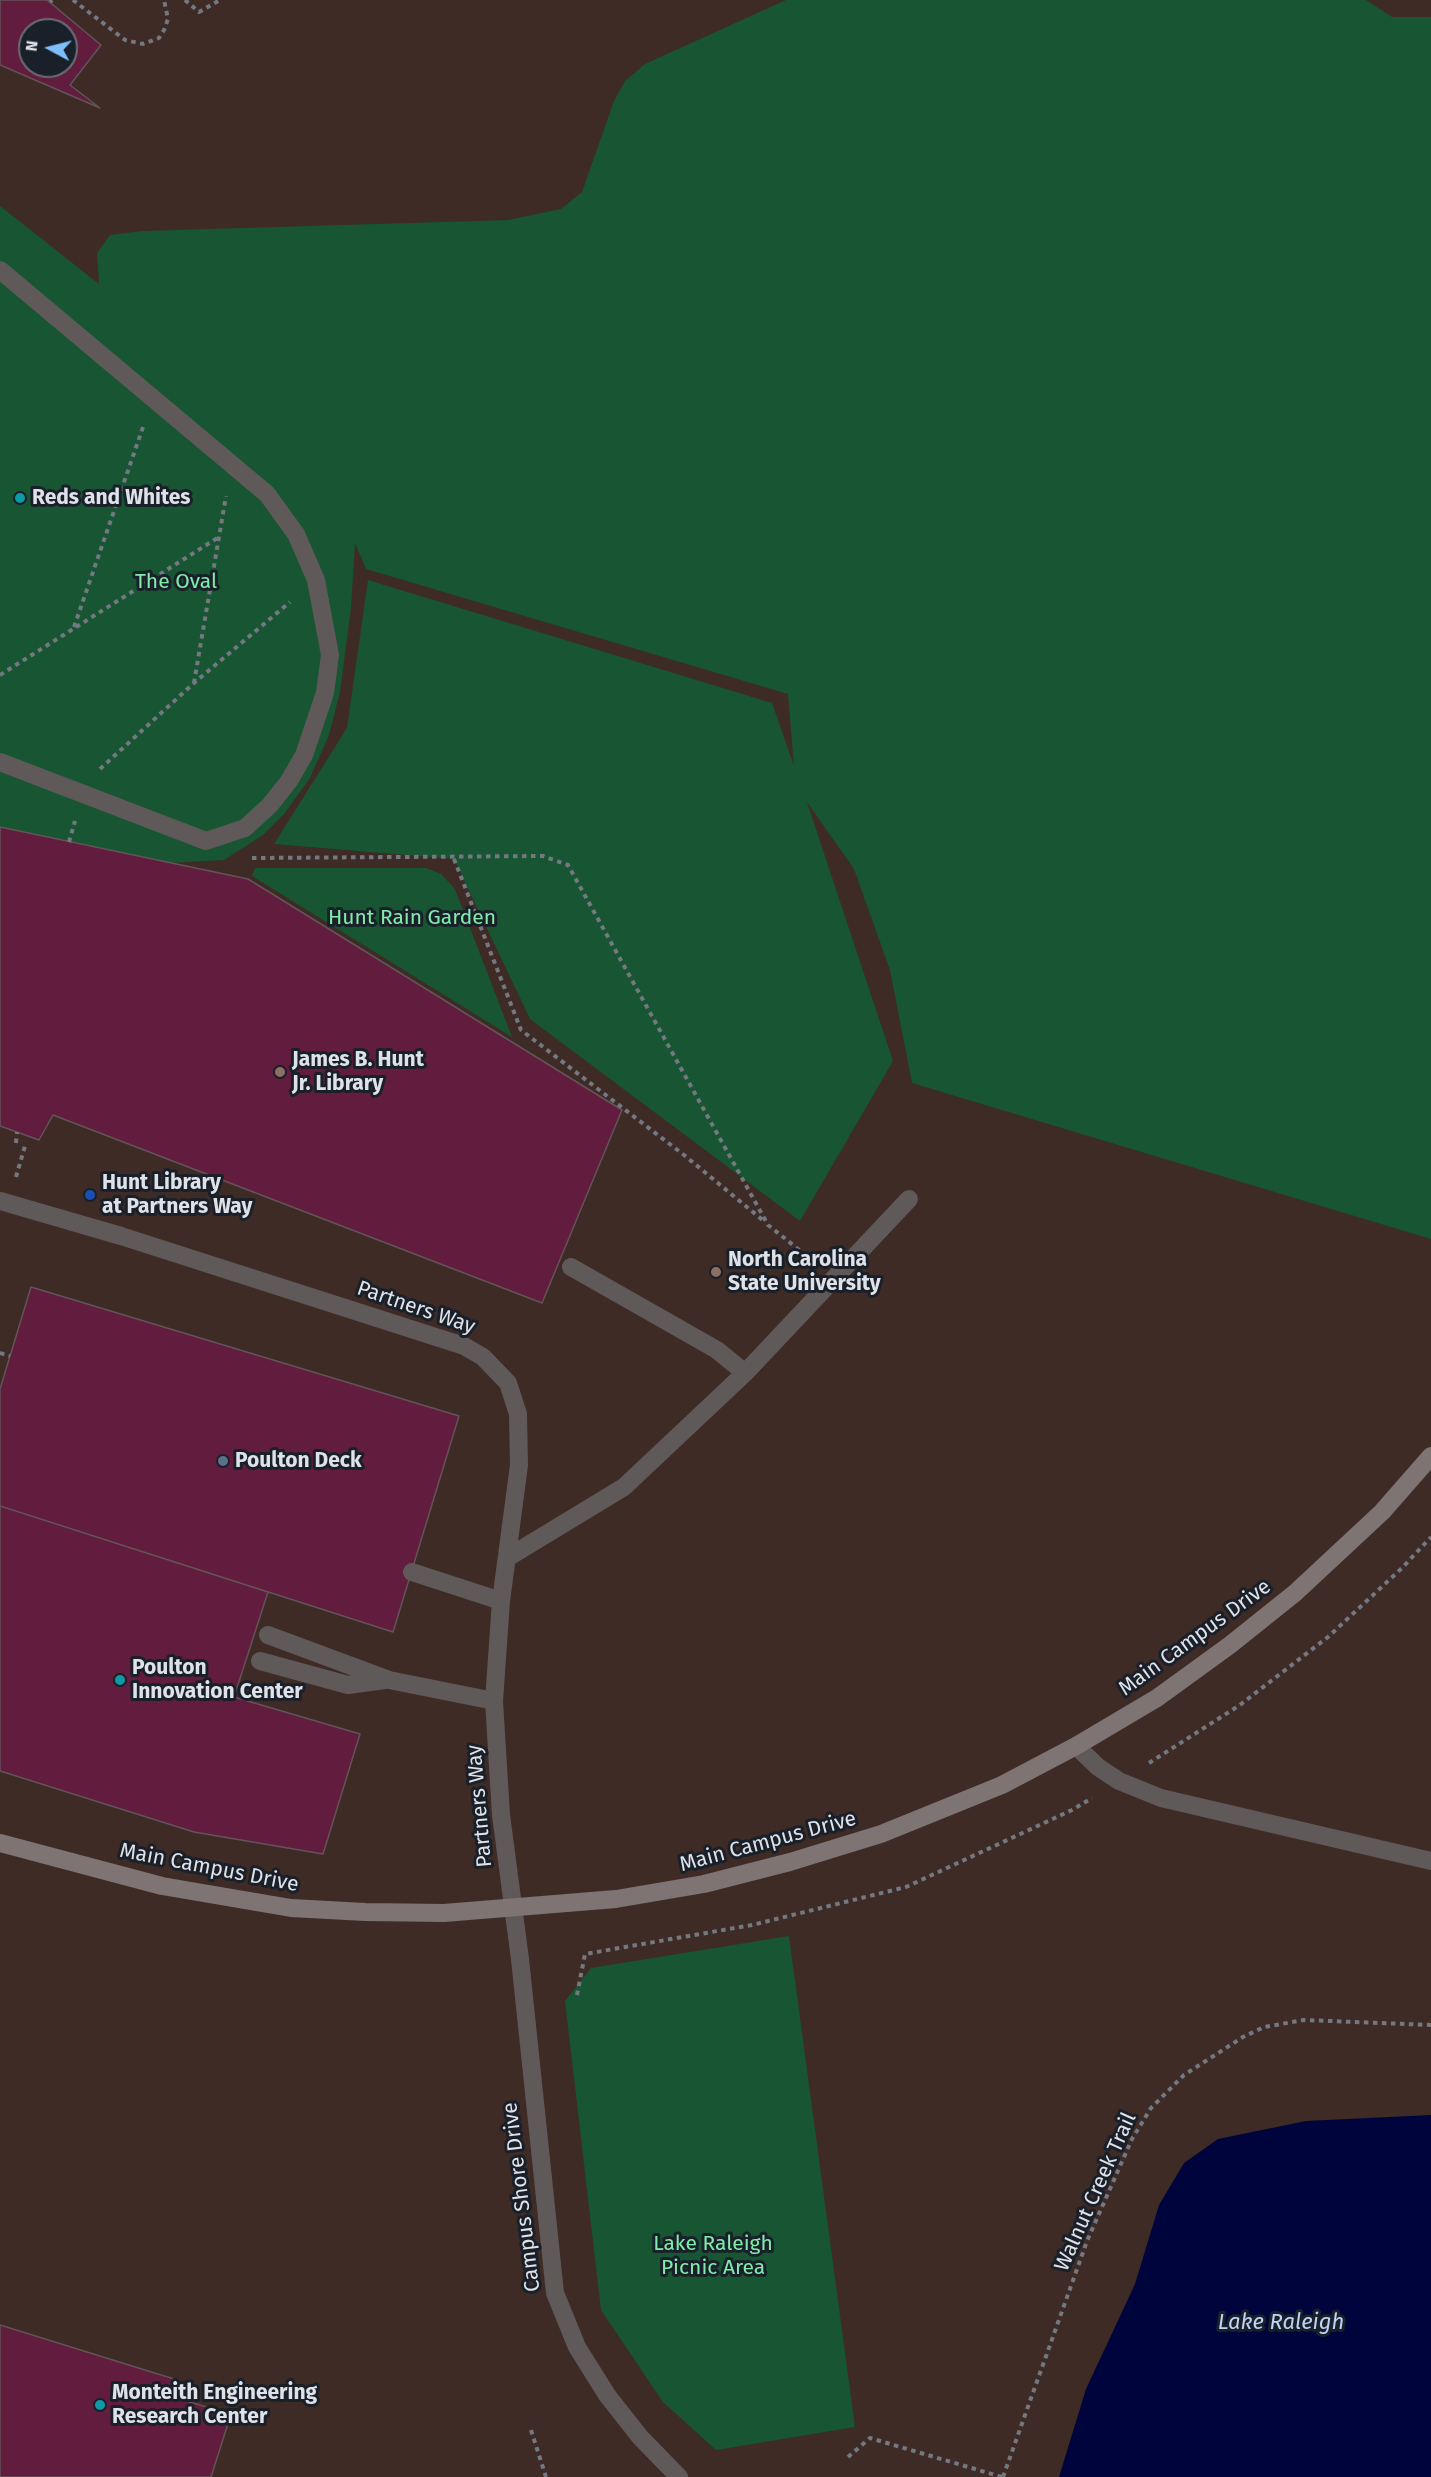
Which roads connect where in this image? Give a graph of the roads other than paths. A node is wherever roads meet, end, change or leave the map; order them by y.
1 (0, 270) edge
2 (0, 762) edge
3 (909, 1199) dead end
4 (0, 1200) edge
5 (571, 1267) dead end
6 (746, 1373) junction
7 (1431, 1456) edge
8 (507, 1558) junction
9 (412, 1572) dead end
10 (501, 1601) junction
11 (268, 1635) dead end
12 (260, 1661) dead end
13 (389, 1680) junction
14 (494, 1701) junction
15 (1076, 1746) junction
16 (0, 1843) edge
17 (1431, 1861) edge
18 (513, 1908) junction
19 (679, 2477) edge

1 - 2 street
3 - 6 street
4 - 8 street, Partners Way
5 - 6 street
6 - 8 street
7 - 15 street, Main Campus Drive
8 - 10 street, Partners Way
9 - 10 street
10 - 14 street, Partners Way
11 - 13 street
12 - 13 street
13 - 14 street
14 - 18 street, Partners Way
15 - 17 street
15 - 18 street, Main Campus Drive
16 - 18 street, Main Campus Drive
18 - 19 street, Campus Shore Drive

